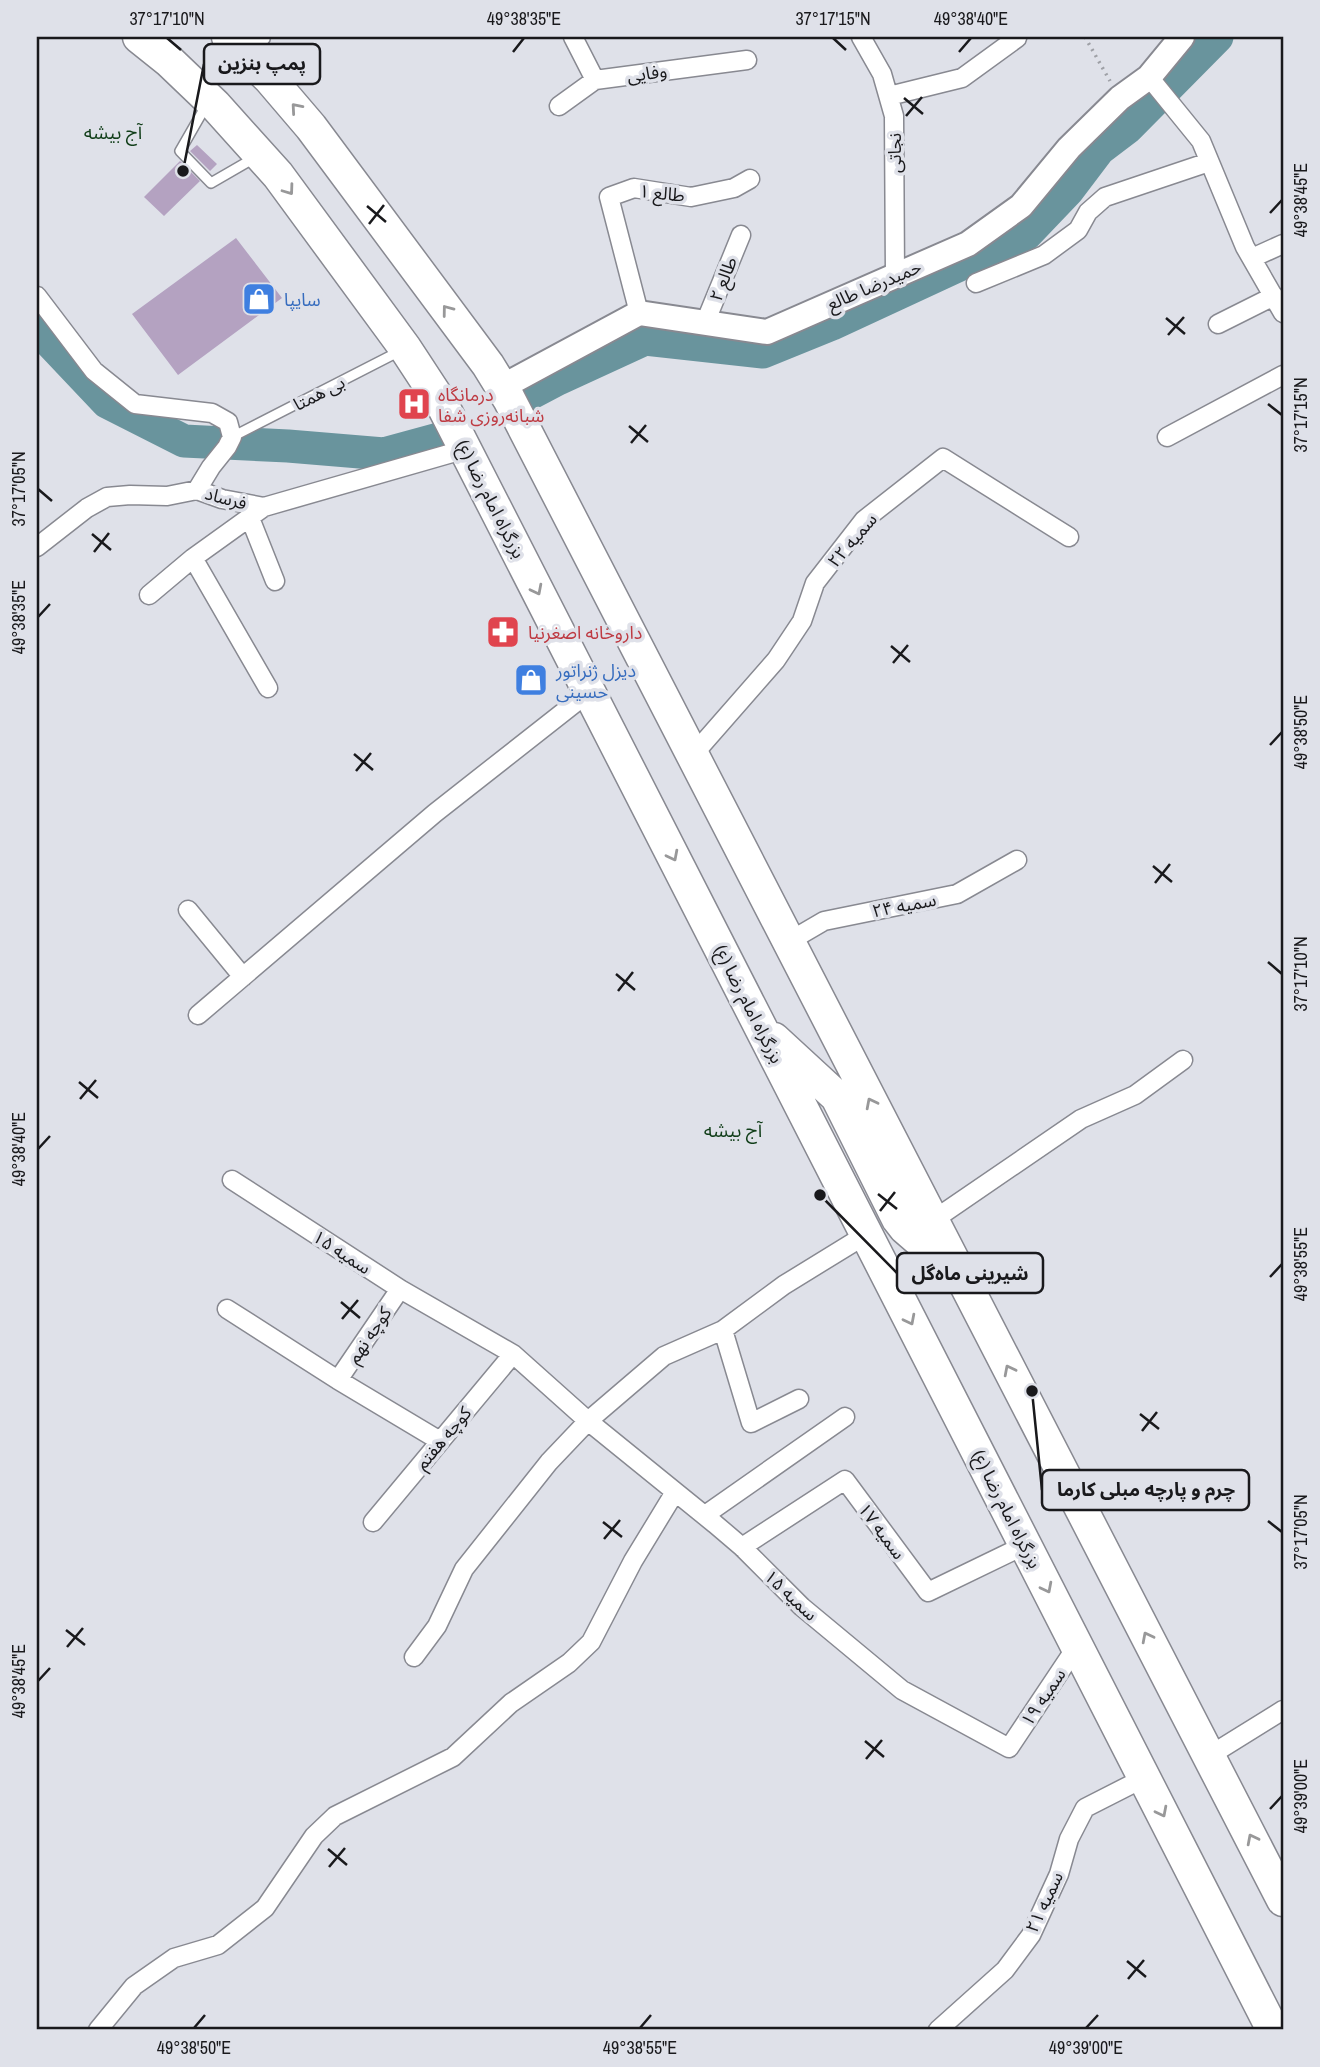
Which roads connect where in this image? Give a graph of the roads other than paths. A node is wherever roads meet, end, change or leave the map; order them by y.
1 (139, 37) edge
2 (573, 37) edge
3 (861, 37) edge
4 (1182, 37) edge
5 (1017, 38) edge
6 (244, 42) edge
7 (747, 60) dead end
8 (1149, 77) junction
9 (595, 80) junction
10 (889, 96) junction
11 (210, 99) junction
12 (559, 106) dead end
13 (260, 154) junction
14 (1209, 162) junction
15 (750, 179) dead end
16 (741, 235) dead end
17 (1283, 244) edge
18 (1252, 258) junction
19 (894, 276) junction
20 (976, 283) dead end
21 (37, 296) edge
22 (1274, 296) junction
23 (639, 313) junction
24 (1283, 313) edge
25 (705, 323) junction
26 (1218, 324) dead end
27 (405, 348) junction
28 (1283, 375) edge
29 (502, 387) junction
30 (1167, 437) dead end
31 (230, 441) junction
32 (466, 449) junction
33 (197, 489) junction
34 (257, 512) junction
35 (1069, 537) dead end
36 (37, 547) edge
37 (193, 558) junction
38 (275, 581) dead end
39 (149, 595) dead end
40 (268, 688) dead end
41 (589, 692) junction
42 (692, 756) junction
43 (1017, 860) dead end
44 (188, 910) dead end
45 (788, 942) junction
46 (243, 977) junction
47 (198, 1015) dead end
48 (760, 1027) junction
49 (1183, 1060) dead end
50 (878, 1148) junction
51 (832, 1168) junction
52 (232, 1180) dead end
53 (932, 1221) junction
54 (867, 1234) junction
55 (961, 1277) junction
56 (400, 1289) junction
57 (227, 1309) dead end
58 (723, 1330) junction
59 (513, 1354) junction
60 (338, 1380) junction
61 (799, 1399) dead end
62 (845, 1417) dead end
63 (588, 1421) junction
64 (440, 1441) junction
65 (675, 1492) junction
66 (705, 1515) junction
67 (373, 1522) dead end
68 (1025, 1545) junction
69 (742, 1548) junction
70 (1077, 1646) junction
71 (414, 1657) dead end
72 (1283, 1710) edge
73 (1009, 1748) joint
74 (1209, 1756) junction
75 (1144, 1778) junction
76 (1283, 1900) edge
77 (98, 2030) edge
78 (938, 2030) edge
79 (1273, 2030) edge

1 - 11 highway, بزرگراه امام رضا (ع)
2 - 9 street
3 - 10 street, نجاتی
4 - 8 main road, حمیدرضا طالع
5 - 10 street
29 -> 6 highway
7 - 9 street, وفایی
8 - 14 street
8 - 19 main road, حمیدرضا طالع
9 - 12 street
10 - 19 street, نجاتی
11 - 13 highway, بزرگراه امام رضا (ع)
11 - 13 lane
13 -> 27 highway, بزرگراه امام رضا (ع)
14 - 18 street
14 - 20 street
15 - 23 street, طالع ۱
16 - 25 street, طالع ۲
17 - 18 street
18 - 22 street
19 - 25 main road, حمیدرضا طالع
21 - 31 street
22 - 24 street
22 - 26 street
23 - 25 main road, حمیدرضا طالع
23 - 29 main road
27 - 31 lane, بی همتا
27 - 32 highway, بزرگراه امام رضا (ع)
28 - 30 street
29 - 42 highway
31 - 33 street
32 - 34 street, فرساد
32 -> 41 highway, بزرگراه امام رضا (ع)
33 - 34 street, فرساد
33 - 36 street, فرساد
34 - 37 street
34 - 38 street
35 - 42 street, سمیه ۲۲
37 - 39 street
37 - 40 street
41 - 46 street
41 -> 48 highway, بزرگراه امام رضا (ع)
42 - 45 highway
43 - 45 street, سمیه ۲۴
44 - 46 street
50 -> 45 highway
46 - 47 street
48 - 50 highway
48 - 51 highway, بزرگراه امام رضا (ع)
49 - 53 street
50 - 51 highway
50 - 53 highway
50 - 55 highway
51 - 54 highway, بزرگراه امام رضا (ع)
52 - 56 street, سمیه ۱۵
53 - 55 highway
54 - 58 street
54 -> 68 highway, بزرگراه امام رضا (ع)
74 -> 55 highway
56 - 59 street, سمیه ۱۵
56 - 60 street, کوچه نهم
57 - 60 street
58 - 61 street
58 - 63 street
59 - 63 street, سمیه ۱۵
59 - 64 street, کوچه هفتم
60 - 64 street
62 - 66 street
63 - 65 street, سمیه ۱۵
63 - 71 street
64 - 67 street, کوچه هفتم
65 - 66 street, سمیه ۱۵
65 - 77 street
66 - 69 street, سمیه ۱۵
68 - 69 street, سمیه ۱۷
68 -> 70 highway, بزرگراه امام رضا (ع)
69 - 73 street, سمیه ۱۵
70 - 73 street, سمیه ۱۹
70 - 75 highway, بزرگراه امام رضا (ع)
72 - 74 street
76 -> 74 highway
75 - 78 street, سمیه ۲۱
75 -> 79 highway, بزرگراه امام رضا (ع)

